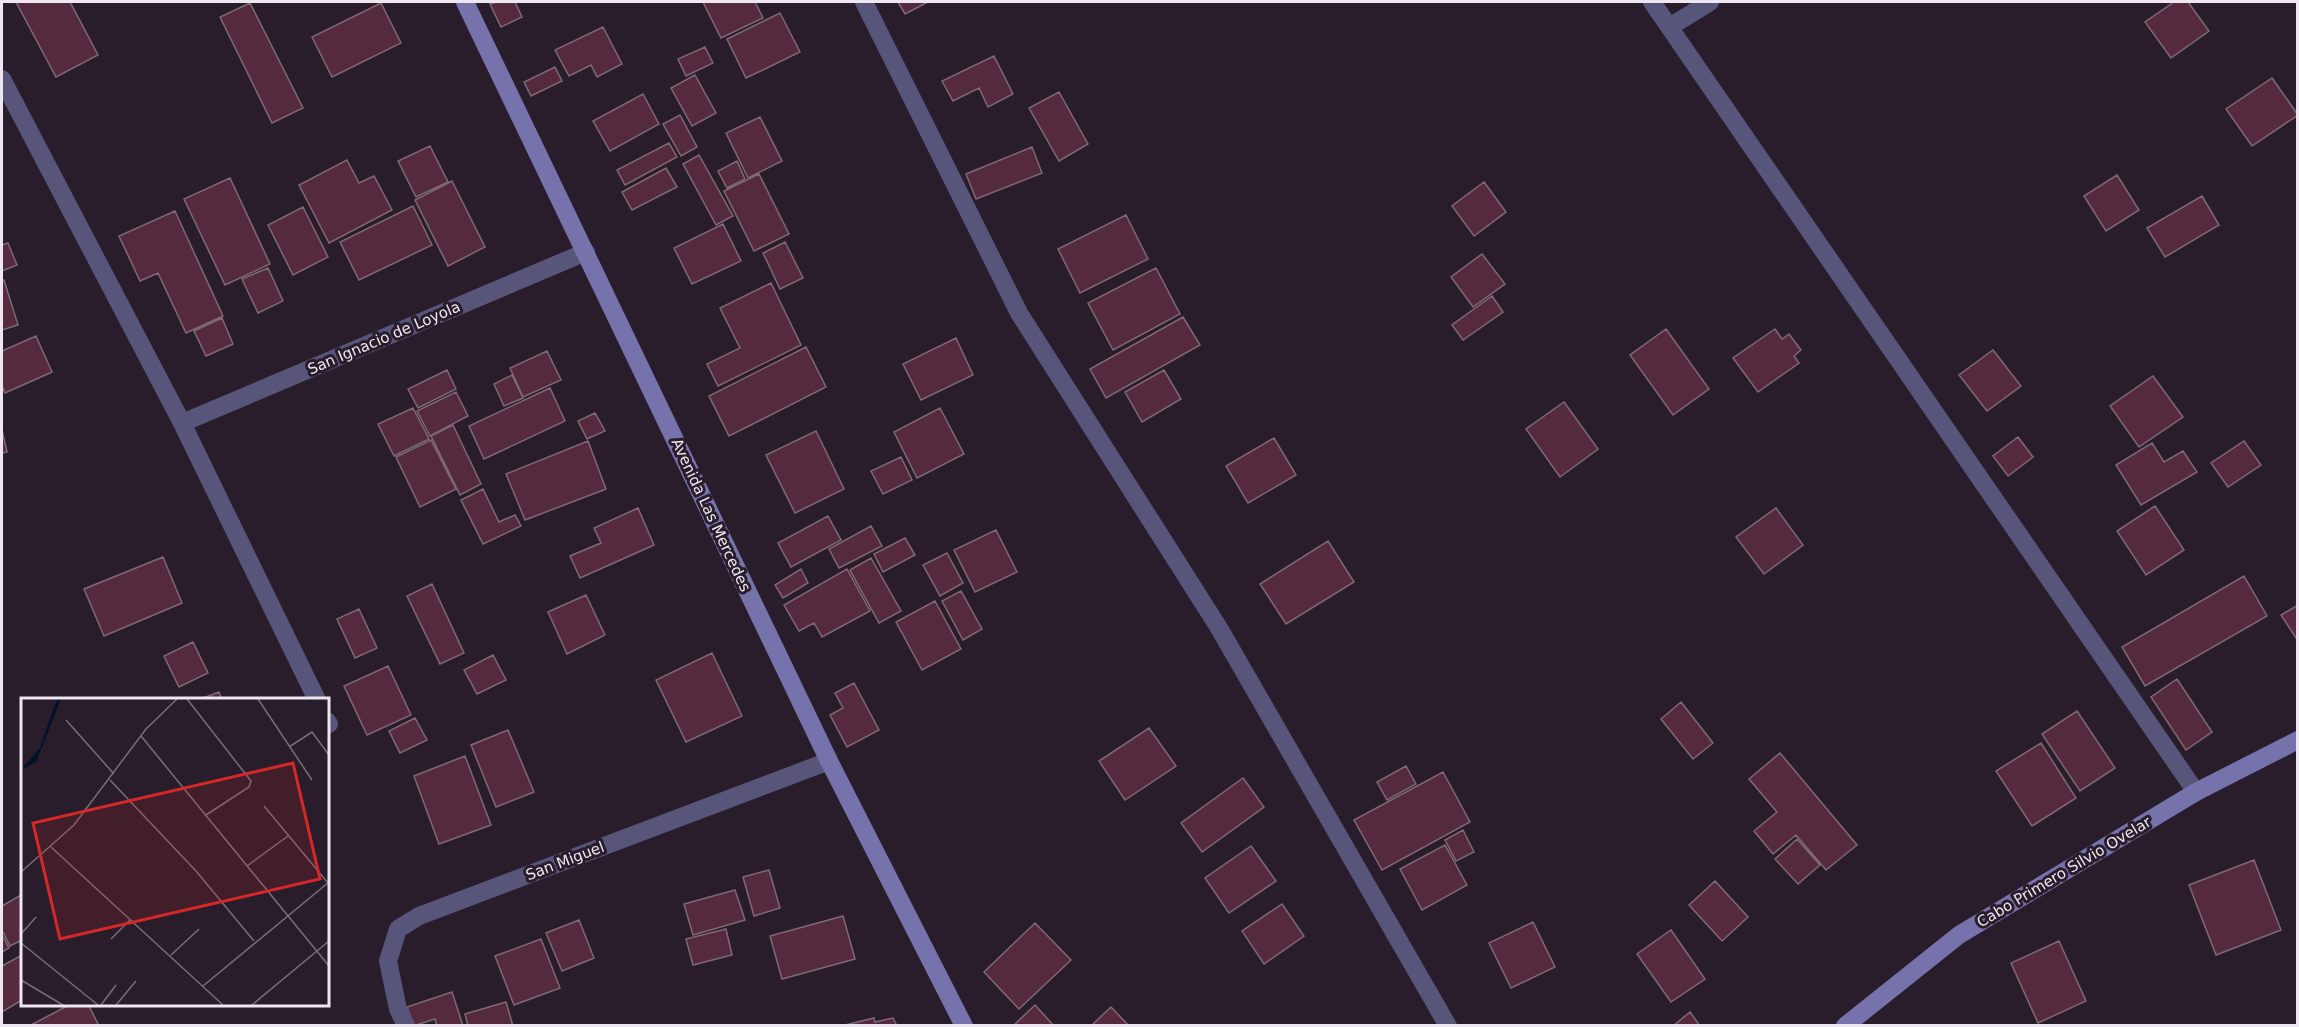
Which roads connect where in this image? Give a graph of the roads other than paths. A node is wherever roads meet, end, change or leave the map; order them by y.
1 (465, 2) edge
2 (864, 2) edge
3 (1653, 2) edge
4 (1710, 2) edge
5 (1671, 26) junction
6 (2, 79) edge
7 (586, 252) junction
8 (182, 423) junction
9 (316, 698) edge
10 (2298, 740) edge
11 (829, 761) junction
12 (2196, 792) junction
13 (406, 1026) edge
14 (964, 1026) edge
15 (1448, 1026) edge
16 (1845, 1026) edge

1 - 7 street, Avenida Las Mercedes
2 - 15 street
3 - 5 street
4 - 5 street
5 - 12 street
6 - 8 street
7 - 8 street, San Ignacio de Loyola
7 - 11 street, Avenida Las Mercedes
8 - 9 street
10 - 12 street, Cabo Primero Silvio Ovelar
11 - 13 street, San Miguel
11 - 14 street, Avenida Las Mercedes
12 - 16 street, Cabo Primero Silvio Ovelar

